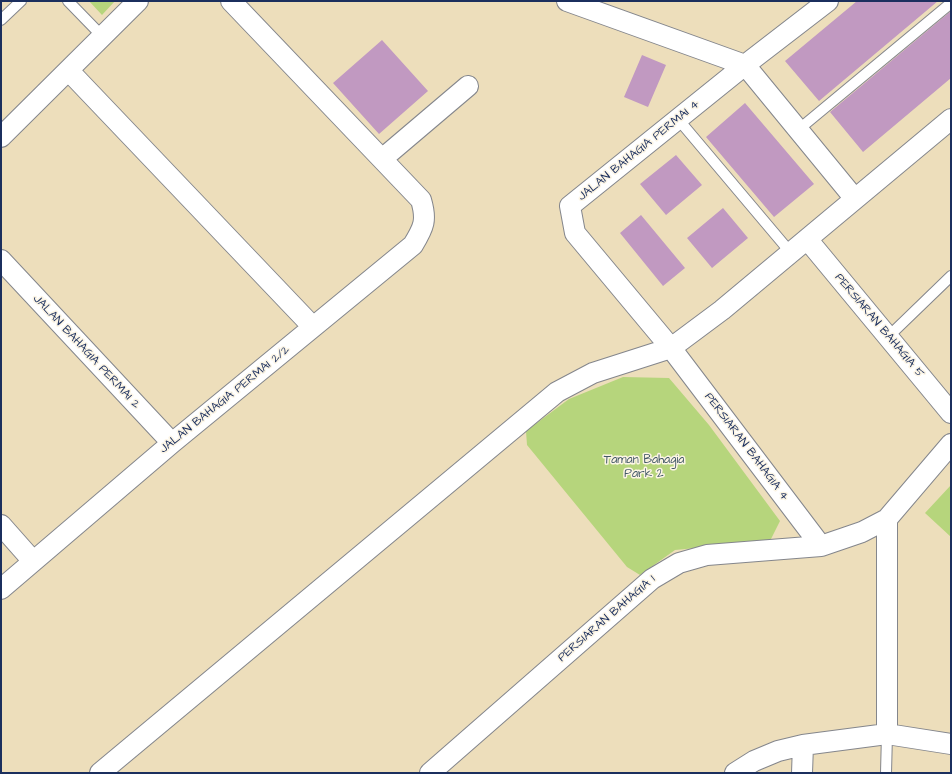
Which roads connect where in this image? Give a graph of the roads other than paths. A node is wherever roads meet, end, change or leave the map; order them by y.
1 (21, 1) edge
2 (68, 1) edge
3 (138, 1) edge
4 (231, 1) edge
5 (567, 1) edge
6 (828, 1) edge
7 (951, 3) edge
8 (1, 20) edge
9 (103, 37) junction
10 (745, 65) junction
11 (69, 71) junction
12 (468, 86) dead end
13 (678, 119) junction
14 (951, 120) edge
15 (798, 130) junction
16 (1, 137) edge
17 (382, 159) junction
18 (855, 199) junction
19 (807, 239) junction
20 (791, 253) junction
21 (1, 260) edge
22 (951, 276) edge
23 (313, 327) junction
24 (888, 336) junction
25 (671, 348) junction
26 (951, 413) edge
27 (172, 443) junction
28 (951, 444) edge
29 (887, 519) junction
30 (1, 525) edge
31 (821, 546) junction
32 (32, 560) junction
33 (1, 589) edge
34 (887, 734) junction
35 (951, 744) edge
36 (803, 745) junction
37 (100, 773) edge
38 (430, 773) edge
39 (735, 773) edge
40 (802, 773) edge
41 (886, 773) edge

1 - 8 lane
2 - 9 lane
3 - 9 street
4 - 17 street
5 - 10 street
6 - 10 street, JALAN BAHAGIA PERMAI 4
7 - 15 lane
9 - 11 street
10 - 13 street, JALAN BAHAGIA PERMAI 4
10 - 15 street
11 - 16 street
11 - 23 street
12 - 17 street
13 - 20 lane
13 - 25 street, JALAN BAHAGIA PERMAI 4
14 - 18 street
15 - 18 street
17 - 23 street, JALAN BAHAGIA PERMAI 2/2
18 - 19 street
19 - 20 street
19 - 24 street, PERSIARAN BAHAGIA 5
20 - 25 street
21 - 27 street, JALAN BAHAGIA PERMAI 2
22 - 24 lane
23 - 27 street, JALAN BAHAGIA PERMAI 2/2
24 - 26 street, PERSIARAN BAHAGIA 5
25 - 31 street, PERSIARAN BAHAGIA 4
25 - 37 street
27 - 32 street, JALAN BAHAGIA PERMAI 2/2
28 - 29 street
29 - 31 street, PERSIARAN BAHAGIA 1
29 - 34 street
30 - 32 street
31 - 38 street, PERSIARAN BAHAGIA 1
32 - 33 street, JALAN BAHAGIA PERMAI 2/2
34 - 35 street
34 - 36 street
34 - 41 lane
36 - 39 street
36 - 40 street

